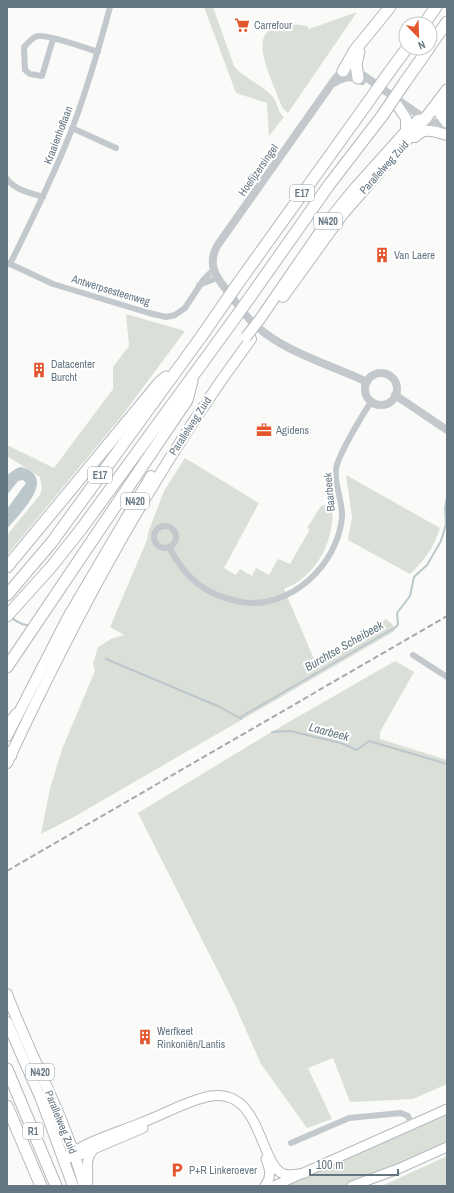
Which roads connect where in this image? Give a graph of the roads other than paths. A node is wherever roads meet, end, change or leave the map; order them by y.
1 (110, 7) edge
2 (390, 7) edge
3 (436, 7) edge
4 (430, 16) edge
5 (447, 22) edge
6 (438, 34) edge
7 (53, 39) junction
8 (361, 43) junction
9 (98, 52) junction
10 (401, 56) edge
11 (423, 56) edge
12 (343, 71) junction
13 (357, 74) junction
14 (330, 86) junction
15 (446, 91) edge
16 (397, 105) junction
17 (422, 120) junction
18 (447, 122) edge
19 (72, 128) junction
20 (447, 128) edge
21 (406, 131) junction
22 (447, 134) edge
23 (404, 145) junction
24 (116, 148) dead end
25 (7, 179) edge
26 (43, 197) junction
27 (9, 264) edge
28 (213, 270) junction
29 (217, 278) junction
30 (199, 285) junction
31 (262, 320) junction
32 (182, 364) junction
33 (193, 374) junction
34 (366, 382) junction
35 (396, 395) junction
36 (371, 402) junction
37 (447, 430) edge
38 (169, 547) dead end
39 (7, 567) edge
40 (7, 595) edge
41 (7, 616) edge
42 (58, 646) junction
43 (413, 655) dead end
44 (7, 667) edge
45 (447, 677) edge
46 (17, 714) junction
47 (7, 726) edge
48 (7, 736) edge
49 (8, 756) edge
50 (7, 994) edge
51 (7, 1022) edge
52 (8, 1071) edge
53 (7, 1106) edge
54 (447, 1110) edge
55 (7, 1121) edge
56 (412, 1126) junction
57 (22, 1140) junction
58 (291, 1143) dead end
59 (447, 1147) edge
60 (94, 1149) junction
61 (74, 1154) junction
62 (63, 1159) junction
63 (305, 1173) junction
64 (41, 1186) edge
65 (56, 1186) edge
66 (73, 1186) edge
67 (86, 1186) edge
68 (266, 1186) edge
69 (274, 1186) edge
70 (352, 1186) edge

1 - 9 street, Kraaienhoflaan
2 - 8 highway
3 - 4 highway
5 - 6 highway, E17
7 - 7 street
7 - 9 street
8 - 12 highway
8 - 13 highway
9 - 19 street, Kraaienhoflaan
10 - 32 highway, E17, bridge
11 - 33 highway, E17, bridge
12 - 13 street
12 - 14 street, Hoefijzersingel
13 - 14 street
13 - 16 street
13 - 17 street
14 - 28 street, Hoefijzersingel
15 - 17 highway
15 - 18 highway
16 - 17 street
16 - 21 highway
17 - 20 street
17 - 21 highway, Parallelweg Zuid / N420
17 - 22 street
17 - 23 highway, Parallelweg Zuid / N420
19 - 24 street
19 - 26 street, Kraaienhoflaan
21 - 31 highway, Parallelweg Zuid / N420
22 - 23 highway
23 - 31 highway, Parallelweg Zuid / N420
25 - 26 street
26 - 27 street, Kraaienhoflaan
27 - 30 street, Antwerpsesteenweg
28 - 29 street
28 - 30 street, Antwerpsesteenweg
29 - 30 street
29 - 34 street
31 - 42 highway, Parallelweg Zuid / N420, bridge
32 - 39 highway
32 - 40 highway, E17
33 - 41 highway, E17
33 - 44 highway
34 - 35 street
34 - 36 street
35 - 36 street
35 - 37 street
36 - 38 street, Baarbeek
42 - 46 highway, Parallelweg Zuid
42 - 49 highway, Parallelweg Zuid
43 - 45 street
46 - 47 highway
46 - 48 highway, Parallelweg Zuid
50 - 61 highway, Parallelweg Zuid / N420
51 - 62 highway, Parallelweg Zuid / N420
52 - 65 highway, R1
53 - 57 highway, R1
54 - 56 main road
55 - 57 highway
56 - 58 street
56 - 63 main road
57 - 64 highway, R1
59 - 70 main road
60 - 61 main road
60 - 67 main road
60 - 68 main road
61 - 62 main road
61 - 63 main road
61 - 67 highway, Parallelweg Zuid / N420
62 - 66 highway, N420
63 - 69 main road

